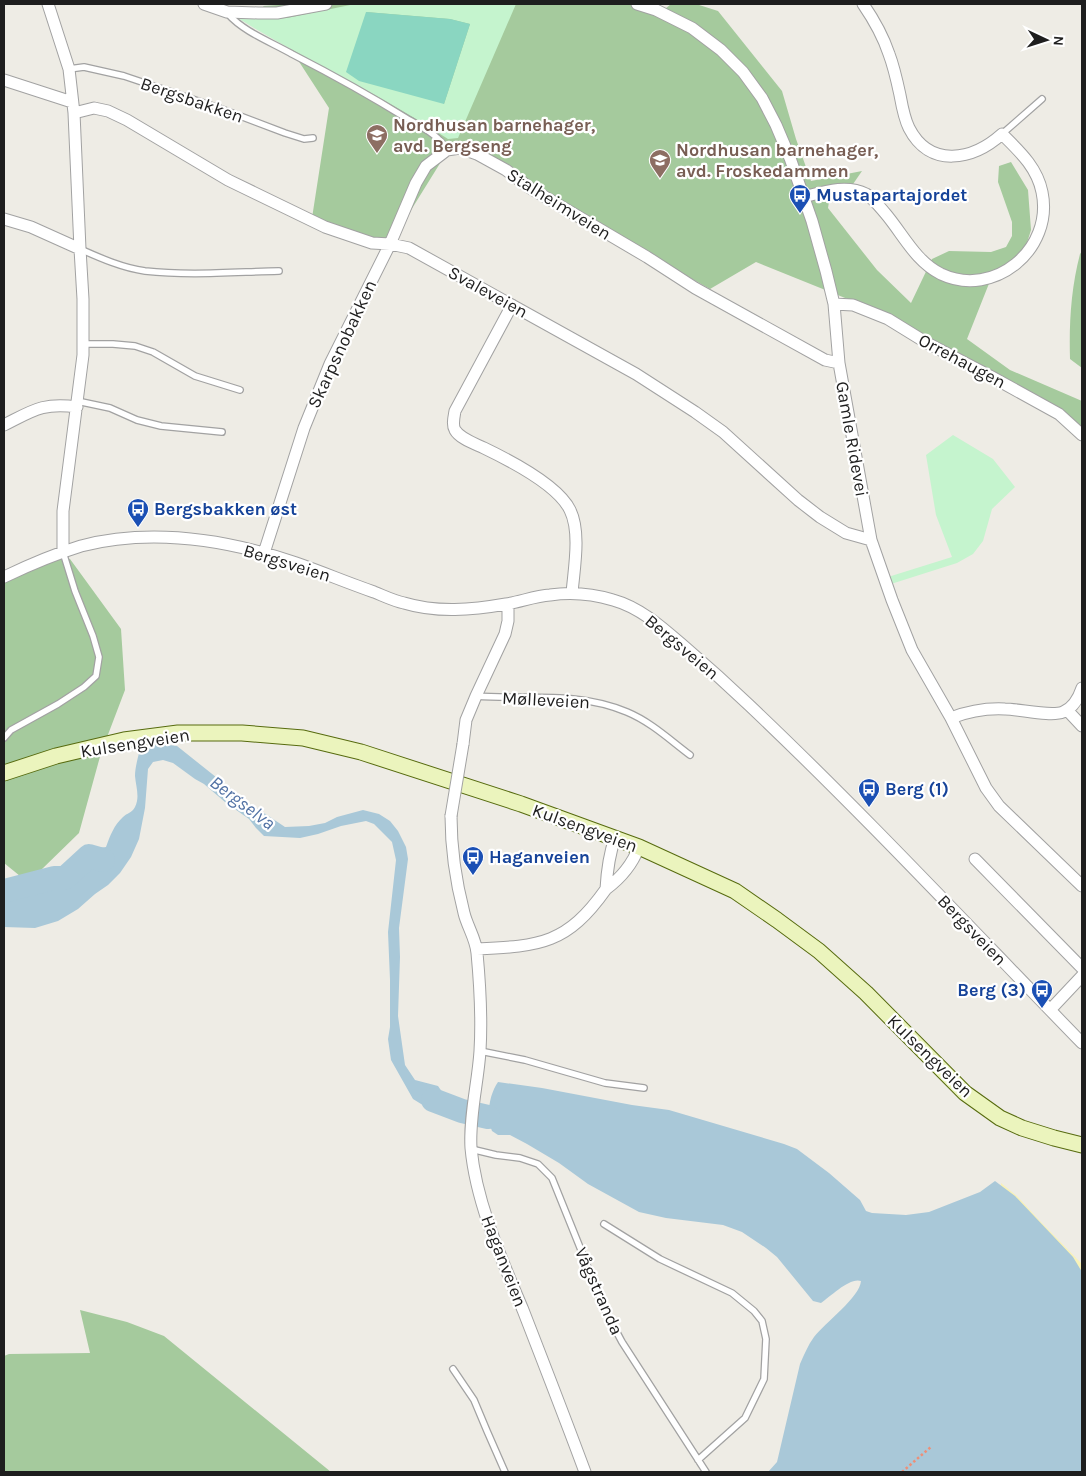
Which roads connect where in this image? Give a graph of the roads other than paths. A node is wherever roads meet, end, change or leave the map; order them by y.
1 (48, 4) edge
2 (204, 4) edge
3 (326, 4) edge
4 (637, 4) edge
5 (863, 4) edge
6 (297, 7) edge
7 (656, 7) edge
8 (226, 12) junction
9 (69, 69) junction
10 (4, 80) edge
11 (1042, 99) dead end
12 (73, 108) junction
13 (1002, 134) junction
14 (313, 138) dead end
15 (447, 150) junction
16 (802, 196) junction
17 (4, 219) edge
18 (390, 244) junction
19 (80, 249) junction
20 (279, 271) dead end
21 (834, 304) junction
22 (512, 305) junction
23 (83, 344) junction
24 (839, 363) junction
25 (240, 390) dead end
26 (77, 404) junction
27 (4, 425) edge
28 (222, 432) dead end
29 (1082, 435) edge
30 (871, 540) junction
31 (63, 552) junction
32 (264, 553) junction
33 (4, 577) edge
34 (572, 593) junction
35 (508, 604) junction
36 (1082, 688) edge
37 (476, 696) junction
38 (1067, 710) junction
39 (951, 718) junction
40 (1082, 726) edge
41 (4, 738) edge
42 (690, 755) dead end
43 (4, 772) edge
44 (615, 838) junction
45 (639, 847) junction
46 (975, 859) dead end
47 (1082, 886) edge
48 (606, 889) junction
49 (477, 949) junction
50 (1082, 968) edge
51 (1082, 976) edge
52 (1050, 1010) junction
53 (1082, 1043) edge
54 (480, 1051) junction
55 (644, 1088) dead end
56 (1082, 1145) edge
57 (471, 1149) junction
58 (604, 1224) dead end
59 (453, 1370) dead end
60 (698, 1460) junction
61 (505, 1472) edge
62 (585, 1472) edge
63 (706, 1472) edge

1 - 9 street
2 - 8 street
3 - 6 street
4 - 7 street, Gamle Ridevei
5 - 13 street
6 - 8 street
7 - 16 street, Gamle Ridevei
8 - 15 lane
9 - 12 street
9 - 14 lane, Bergsbakken
10 - 12 street, Svaleveien
11 - 13 lane
12 - 18 street, Svaleveien
12 - 19 street
13 - 16 street
15 - 18 street, Skarpsnobakken
15 - 24 street, Stalheimveien
16 - 21 street, Gamle Ridevei
17 - 19 street
18 - 22 street, Svaleveien
18 - 32 street, Skarpsnobakken
19 - 20 lane
19 - 23 street
21 - 24 street, Gamle Ridevei
21 - 29 street, Orrehaugen
22 - 30 street, Svaleveien
22 - 34 street
23 - 25 lane
23 - 26 street
24 - 30 street, Gamle Ridevei
26 - 27 street
26 - 28 lane
26 - 31 street
30 - 39 street, Gamle Ridevei
31 - 32 street, Bergsveien
31 - 33 street, Bergsveien
31 - 41 lane
32 - 35 street, Bergsveien
34 - 35 street, Bergsveien
34 - 52 street, Bergsveien
35 - 37 street, Haganveien
36 - 38 street
37 - 42 lane, Mølleveien
37 - 49 street, Haganveien, bridge
38 - 39 street
38 - 40 street
39 - 47 street, Gamle Ridevei
43 - 44 main road, Kulsengveien
44 - 45 main road, Kulsengveien
44 - 48 street
45 - 48 street
45 - 56 main road, Kulsengveien
46 - 50 street
48 - 49 street
49 - 54 street, Haganveien
51 - 52 street
52 - 53 street, Bergsveien
54 - 55 lane
54 - 57 street, Haganveien
57 - 60 lane, Vågstranda
57 - 62 street, Haganveien
58 - 60 lane
59 - 61 lane
60 - 63 lane, Vågstranda

